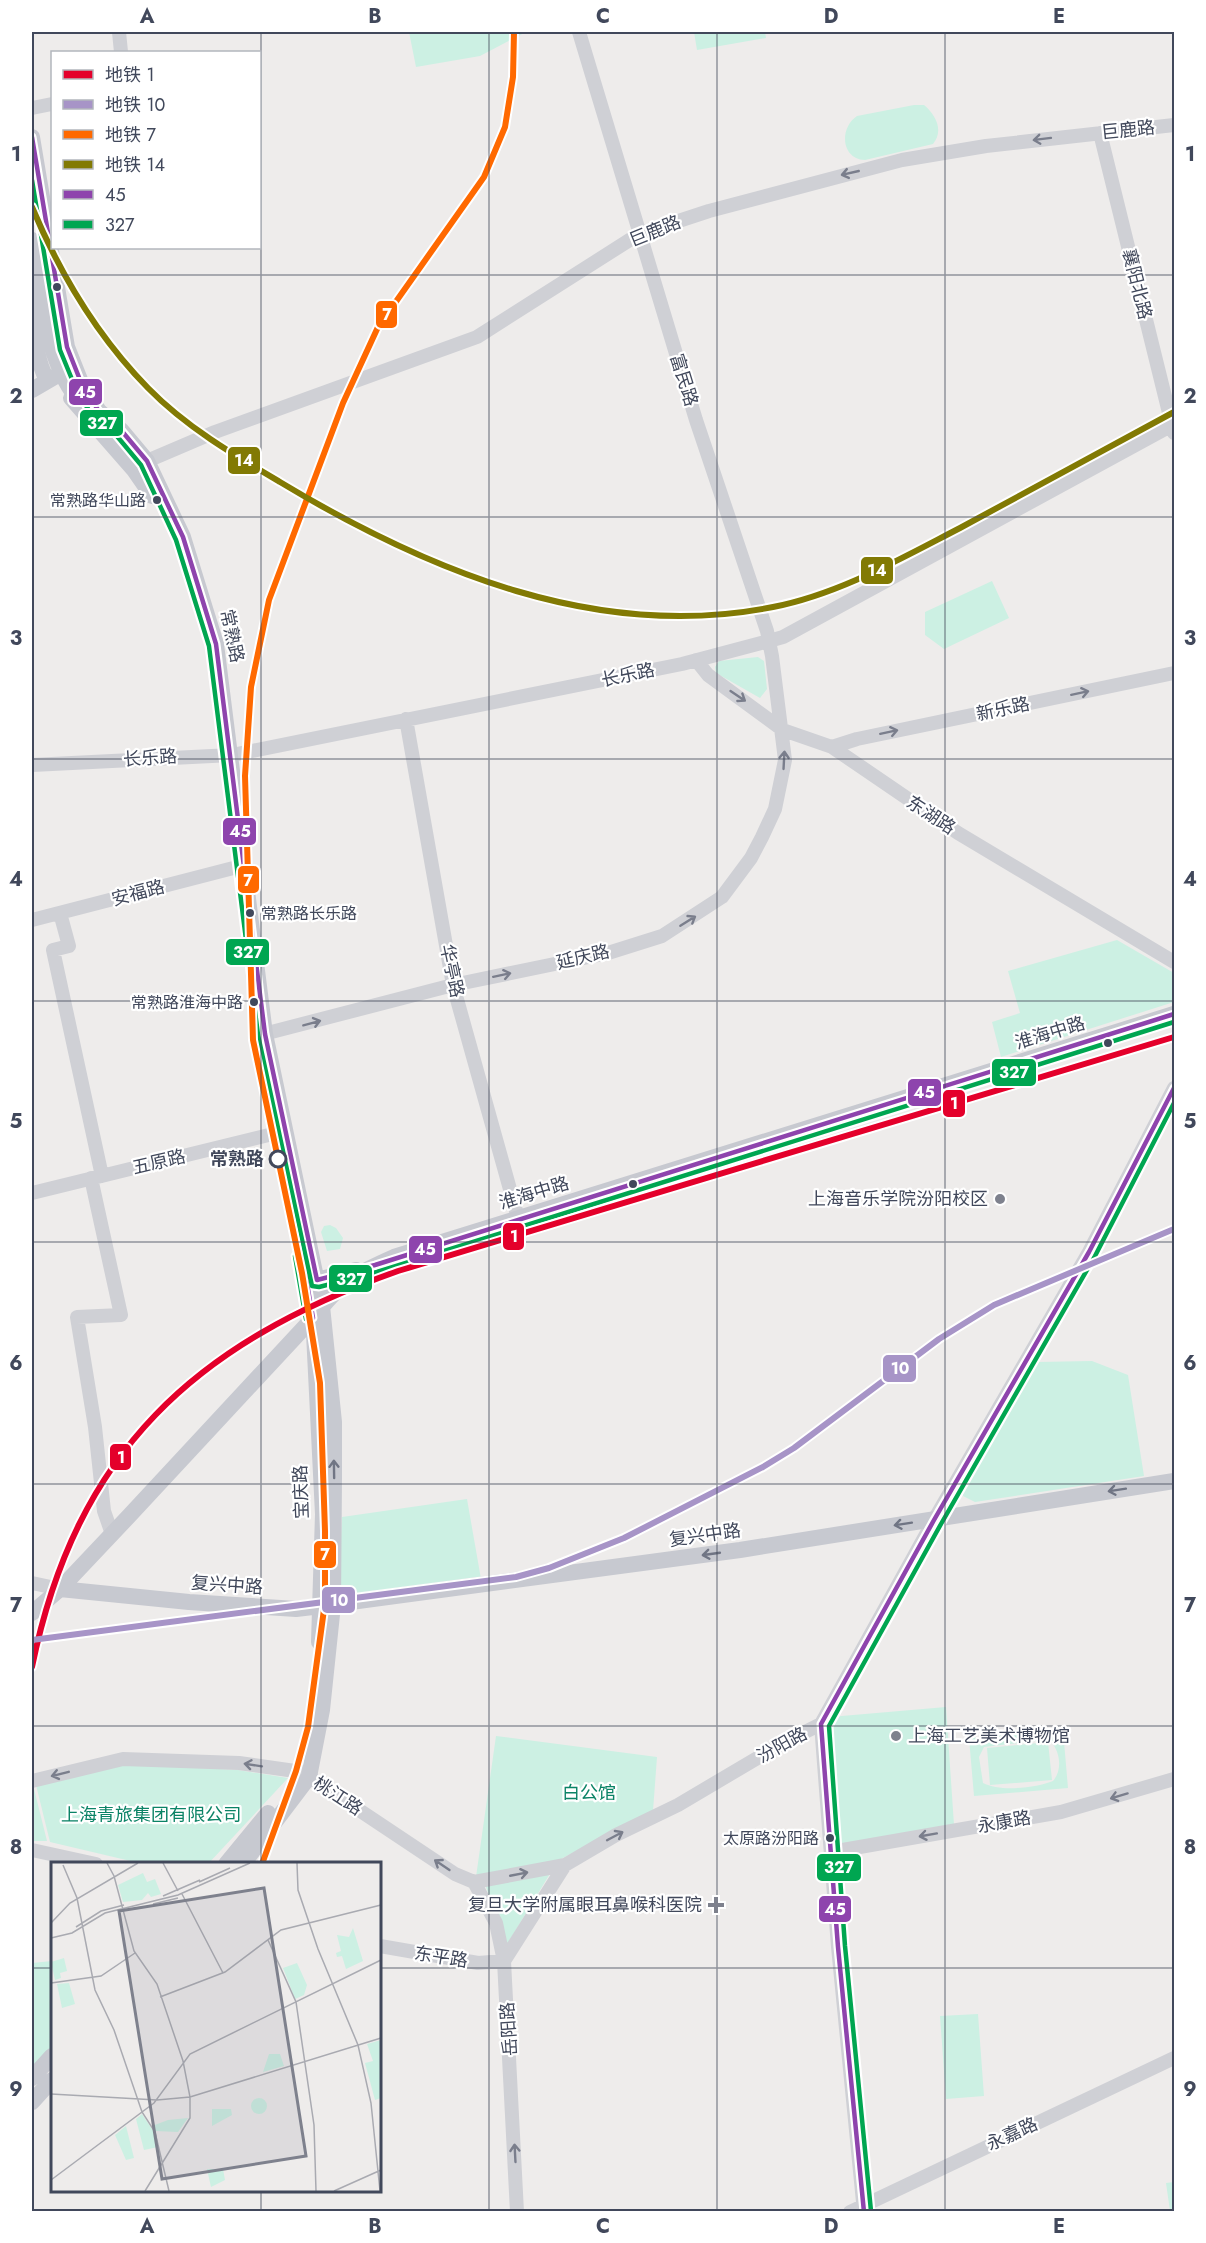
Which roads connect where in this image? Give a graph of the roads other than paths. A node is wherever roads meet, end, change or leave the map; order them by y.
1 (119, 32) edge
2 (579, 32) edge
3 (121, 51) edge
4 (51, 104) edge
5 (32, 108) edge
6 (1174, 125) edge
7 (1100, 133) junction
8 (32, 137) edge
9 (639, 234) junction
10 (32, 240) edge
11 (42, 297) junction
12 (68, 368) junction
13 (47, 381) junction
14 (32, 390) edge
15 (1174, 428) edge
16 (144, 464) junction
17 (157, 497) junction
18 (769, 641) junction
19 (696, 660) junction
20 (1174, 673) edge
21 (406, 719) junction
22 (783, 729) junction
23 (832, 747) junction
24 (227, 755) junction
25 (32, 765) edge
26 (241, 867) junction
27 (60, 913) junction
28 (32, 920) edge
29 (1174, 962) edge
30 (453, 985) junction
31 (1174, 1014) edge
32 (260, 1035) junction
33 (1174, 1088) edge
34 (281, 1132) junction
35 (97, 1177) junction
36 (32, 1192) edge
37 (518, 1218) junction
38 (375, 1265) junction
39 (317, 1280) junction
40 (318, 1312) junction
41 (1174, 1481) edge
42 (934, 1520) junction
43 (112, 1534) junction
44 (32, 1583) edge
45 (60, 1589) junction
46 (327, 1606) junction
47 (32, 1613) edge
48 (821, 1724) junction
49 (306, 1775) junction
50 (1174, 1779) edge
51 (32, 1781) edge
52 (32, 1850) edge
53 (831, 1852) junction
54 (91, 1862) edge
55 (227, 1862) edge
56 (244, 1862) edge
57 (565, 1865) junction
58 (474, 1882) junction
59 (381, 1946) edge
60 (504, 1960) junction
61 (51, 2057) edge
62 (1174, 2058) edge
63 (32, 2078) edge
64 (51, 2081) edge
65 (32, 2102) edge
66 (864, 2208) edge
67 (517, 2211) edge
68 (850, 2211) edge

1 - 3 street
2 - 9 street, 富民路
4 - 5 street
6 - 7 street, 巨鹿路
7 -> 9 street, 巨鹿路
7 - 15 street, 襄阳北路
8 - 12 main road
9 - 16 street, 巨鹿路
9 - 18 street, 富民路
10 - 11 main road
11 - 12 main road
11 - 13 main road
12 - 13 main road
12 - 16 main road, 常熟路
12 - 17 main road, 常熟路
13 - 14 main road
15 - 18 street, 长乐路
16 - 17 main road, 常熟路
16 - 24 main road, 常熟路
17 - 24 main road, 常熟路
18 - 19 street, 长乐路
18 - 22 street, 富民路
19 - 21 street, 长乐路
19 -> 22 street, 东湖路
23 -> 20 street, 新乐路
21 - 24 street, 长乐路
21 - 30 street, 华亭路
22 - 23 street, 东湖路
30 -> 22 street, 延庆路
23 - 29 street, 东湖路
24 - 25 street, 长乐路
24 - 26 main road, 常熟路
26 - 27 street, 安福路
26 - 32 main road, 常熟路
27 - 28 street, 安福路
27 - 35 street
32 -> 30 street, 延庆路
30 - 37 street, 华亭路
31 - 37 main road, 淮海中路
32 - 34 main road, 常熟路
33 - 42 street, 汾阳路
34 - 35 street, 五原路
34 - 39 main road, 常熟路
34 - 40 main road, 常熟路
35 - 36 street, 五原路
35 - 43 street
37 - 38 main road, 淮海中路
38 - 39 main road
38 - 40 main road, 淮海中路
39 - 40 main road, 常熟路
40 - 43 main road, 淮海中路
40 - 46 main road, 宝庆路
41 -> 42 main road, 复兴中路
42 -> 46 main road, 复兴中路
42 - 48 street, 汾阳路
43 - 45 main road, 淮海中路
44 - 45 street
45 - 46 main road, 复兴中路
45 - 47 main road, 淮海中路
46 - 49 main road, 宝庆路
48 - 53 street
57 -> 48 street, 汾阳路
49 -> 51 street, 桃江路
49 - 55 main road
49 - 56 main road
58 -> 49 street, 桃江路
50 -> 53 street, 永康路
52 - 54 street
53 - 66 street
58 -> 57 street, 汾阳路
57 - 60 street
58 - 60 street
59 - 60 street, 东平路
67 -> 60 street, 岳阳路
61 - 63 main road
62 - 66 street, 永嘉路
64 - 65 main road
66 - 68 street, 永嘉路

